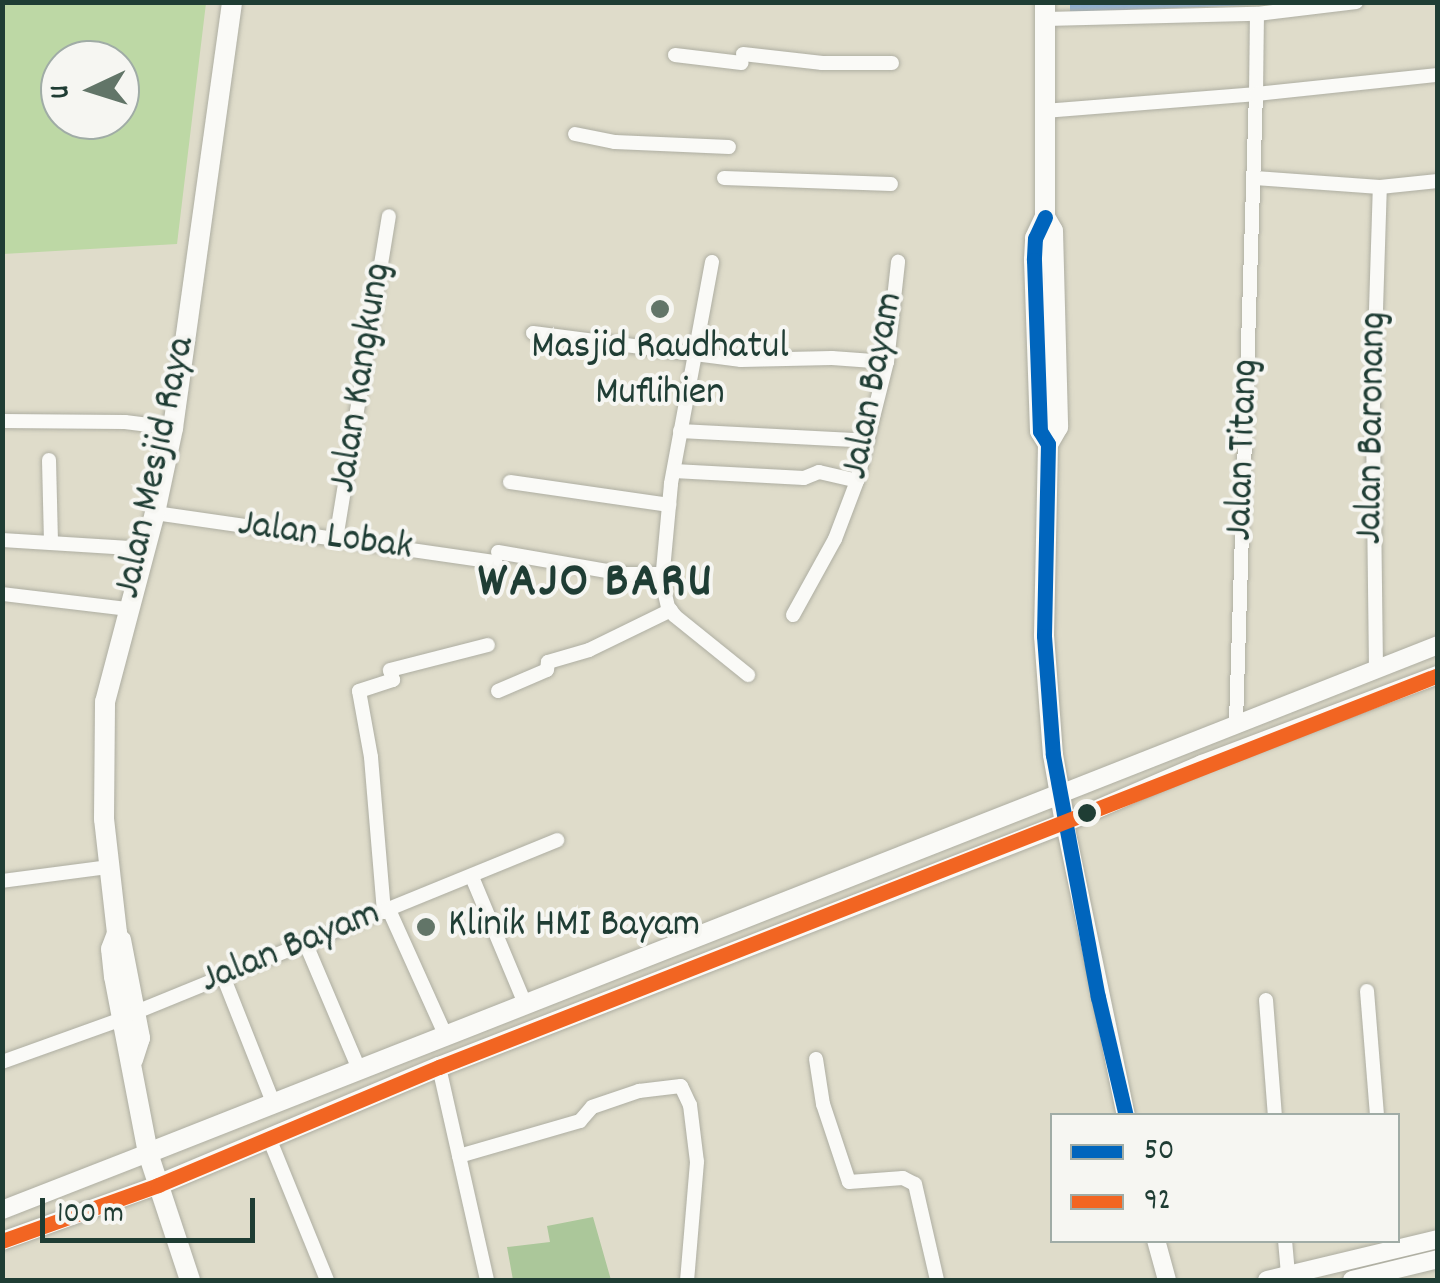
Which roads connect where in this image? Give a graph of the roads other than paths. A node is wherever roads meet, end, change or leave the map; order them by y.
1 (232, 2) edge
2 (1356, 2) edge
3 (1046, 12) edge
4 (1257, 14) junction
5 (675, 56) dead end
6 (892, 64) dead end
7 (1438, 75) edge
8 (1256, 94) junction
9 (1045, 111) junction
10 (574, 134) dead end
11 (729, 147) dead end
12 (724, 178) dead end
13 (1255, 178) junction
14 (1438, 181) edge
15 (892, 184) dead end
16 (1380, 188) junction
17 (389, 216) dead end
18 (712, 262) dead end
19 (898, 262) dead end
20 (533, 333) dead end
21 (693, 355) junction
22 (888, 362) junction
23 (2, 421) edge
24 (172, 428) junction
25 (680, 431) junction
26 (868, 441) junction
27 (49, 460) dead end
28 (674, 472) junction
29 (858, 481) junction
30 (510, 482) dead end
31 (669, 505) junction
32 (155, 513) junction
33 (336, 539) junction
34 (2, 540) edge
35 (51, 544) junction
36 (146, 550) junction
37 (662, 574) junction
38 (2, 594) edge
39 (128, 609) junction
40 (671, 610) junction
41 (792, 615) dead end
42 (1438, 644) edge
43 (488, 645) dead end
44 (1376, 668) junction
45 (748, 675) dead end
46 (1438, 675) edge
47 (498, 691) dead end
48 (1236, 722) junction
49 (1060, 794) junction
50 (1066, 824) junction
51 (556, 840) dead end
52 (108, 867) junction
53 (472, 877) junction
54 (2, 882) edge
55 (808, 893) junction
56 (386, 911) junction
57 (819, 916) junction
58 (305, 942) junction
59 (223, 976) junction
60 (1367, 991) dead end
61 (563, 992) junction
62 (1266, 1000) dead end
63 (526, 1006) junction
64 (129, 1015) junction
65 (571, 1016) junction
66 (446, 1036) junction
67 (816, 1060) dead end
68 (2, 1062) edge
69 (439, 1067) junction
70 (359, 1069) junction
71 (273, 1102) junction
72 (1125, 1113) edge
73 (1275, 1113) edge
74 (1376, 1113) edge
75 (268, 1138) junction
76 (148, 1153) junction
77 (459, 1156) junction
78 (158, 1185) junction
79 (2, 1210) edge
80 (1438, 1239) edge
81 (2, 1242) edge
82 (1157, 1243) edge
83 (1285, 1243) edge
84 (1384, 1246) edge
85 (1438, 1258) edge
86 (1288, 1275) junction
87 (190, 1280) edge
88 (326, 1280) edge
89 (487, 1280) edge
90 (686, 1280) edge
91 (937, 1280) edge
92 (1167, 1280) edge
93 (1267, 1280) edge
94 (1352, 1280) edge

1 - 24 highway, Jalan Mesjid Raya
2 - 4 street
3 - 4 street
3 - 9 highway
4 - 8 street
5 - 6 street
7 - 8 street
8 - 9 street
8 - 13 street, Jalan Titang
9 - 49 highway
10 - 11 street
12 - 15 street
13 - 16 street
13 - 48 street, Jalan Titang
14 - 16 street
16 - 44 street, Jalan Baronang
17 - 33 street, Jalan Kangkung
18 - 21 street
19 - 22 street, Jalan Bayam
20 - 21 street
21 - 22 street
21 - 25 street
22 - 26 street, Jalan Bayam
23 - 24 street
24 - 32 highway, Jalan Mesjid Raya
25 - 26 street
25 - 28 street
26 - 29 street, Jalan Bayam
27 - 35 street
28 - 29 street
28 - 31 street
29 - 41 street, Jalan Bayam
30 - 31 street
31 - 37 street
32 - 33 street, Jalan Lobak
32 - 36 highway, Jalan Mesjid Raya
33 - 37 street, Jalan Lobak
34 - 35 street
35 - 36 street
36 - 39 highway, Jalan Mesjid Raya
37 - 40 street
38 - 39 street
39 - 52 highway, Jalan Mesjid Raya
40 - 45 street
40 - 47 street
42 - 44 main road
43 - 56 street
44 - 48 main road
46 - 50 main road
48 - 49 main road
49 - 50 highway
49 - 55 highway
50 - 57 highway
50 - 72 main road
51 - 53 street, Jalan Bayam
52 - 54 street
52 - 64 highway, Jalan Mesjid Raya
53 - 56 street, Jalan Bayam
53 - 63 street
55 - 57 highway
55 - 61 highway
56 - 58 street, Jalan Bayam
56 - 66 street
57 - 65 highway
58 - 59 street, Jalan Bayam
58 - 70 street
59 - 64 street, Jalan Bayam
59 - 71 street
60 - 74 street
61 - 63 highway
61 - 65 highway
62 - 73 street
63 - 66 highway
64 - 68 street, Jalan Bayam
64 - 76 highway, Jalan Mesjid Raya
65 - 69 highway
66 - 70 highway
67 - 91 street
69 - 75 highway
69 - 77 street
70 - 71 highway
71 - 76 highway
75 - 78 highway
75 - 88 street
76 - 78 highway, Jalan Mesjid Raya
76 - 79 main road
77 - 89 street
77 - 90 street
78 - 81 main road
78 - 87 highway, Jalan Mesjid Raya
80 - 84 main road
82 - 92 main road
83 - 86 street
84 - 86 main road
85 - 94 main road
86 - 93 main road

